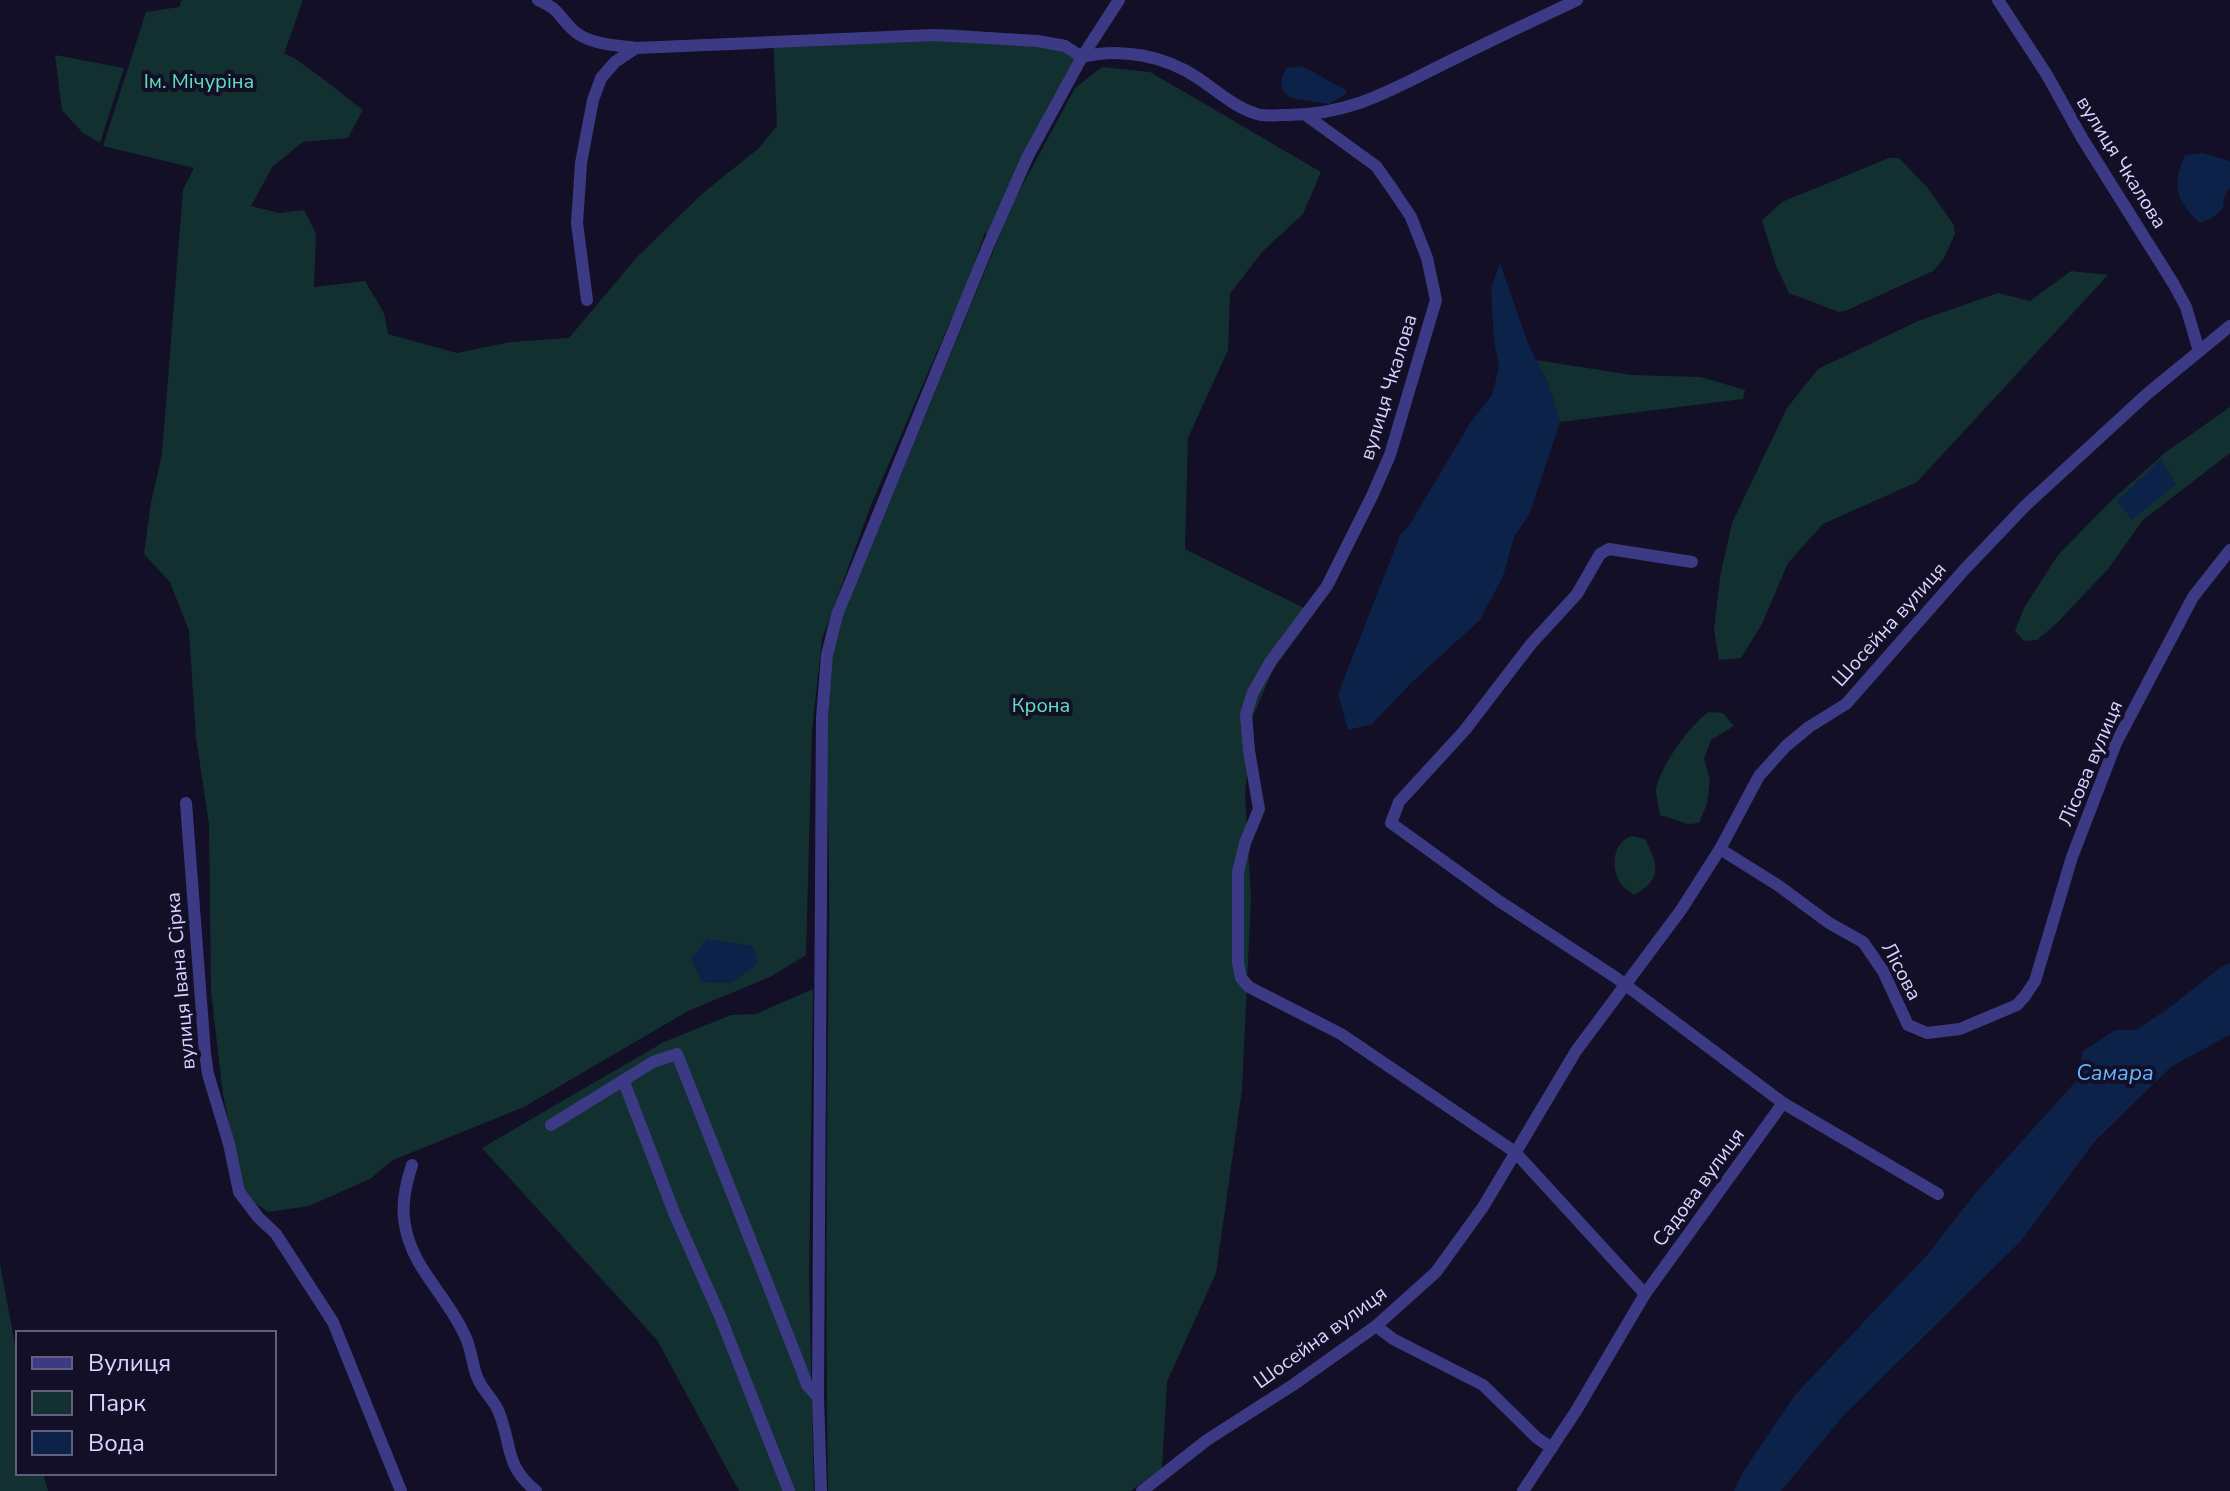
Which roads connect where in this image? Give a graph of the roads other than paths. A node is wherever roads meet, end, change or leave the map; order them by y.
1 (538, 0) edge
2 (1110, 0) edge
3 (1119, 0) edge
4 (1577, 0) edge
5 (1998, 0) edge
6 (1111, 14) junction
7 (636, 48) junction
8 (1082, 57) junction
9 (1307, 116) junction
10 (587, 300) dead end
11 (2230, 326) edge
12 (2199, 351) junction
13 (2230, 550) edge
14 (1692, 562) dead end
15 (186, 803) dead end
16 (1720, 849) junction
17 (1625, 987) junction
18 (2017, 1005) joint
19 (624, 1082) junction
20 (1783, 1103) junction
21 (551, 1125) dead end
22 (1515, 1152) junction
23 (412, 1165) dead end
24 (1938, 1194) dead end
25 (1645, 1294) junction
26 (1376, 1326) junction
27 (818, 1397) junction
28 (1552, 1448) junction
29 (401, 1491) edge
30 (536, 1491) edge
31 (789, 1491) edge
32 (821, 1491) edge
33 (1142, 1491) edge
34 (1523, 1491) edge

1 - 7 street
2 - 6 street
3 - 6 street
4 - 9 street
5 - 12 street, вулиця Чкалова
6 - 8 street
7 - 8 street
7 - 10 street
8 - 9 street
8 - 27 street
9 - 22 street, вулиця Чкалова
11 - 12 street, Шосейна вулиця
12 - 16 street, Шосейна вулиця
13 - 18 street, Лісова вулиця
14 - 17 street
15 - 29 street, вулиця Івана Сірка
16 - 17 street, Шосейна вулиця
16 - 18 street, Лісова
17 - 20 street
17 - 22 street, Шосейна вулиця
19 - 21 street
19 - 27 street
19 - 31 street
20 - 24 street
20 - 25 street, Садова вулиця
22 - 25 street
22 - 26 street, Шосейна вулиця
23 - 30 street
25 - 28 street, Садова вулиця
26 - 28 street
26 - 33 street, Шосейна вулиця
27 - 32 street
28 - 34 street, Садова вулиця

